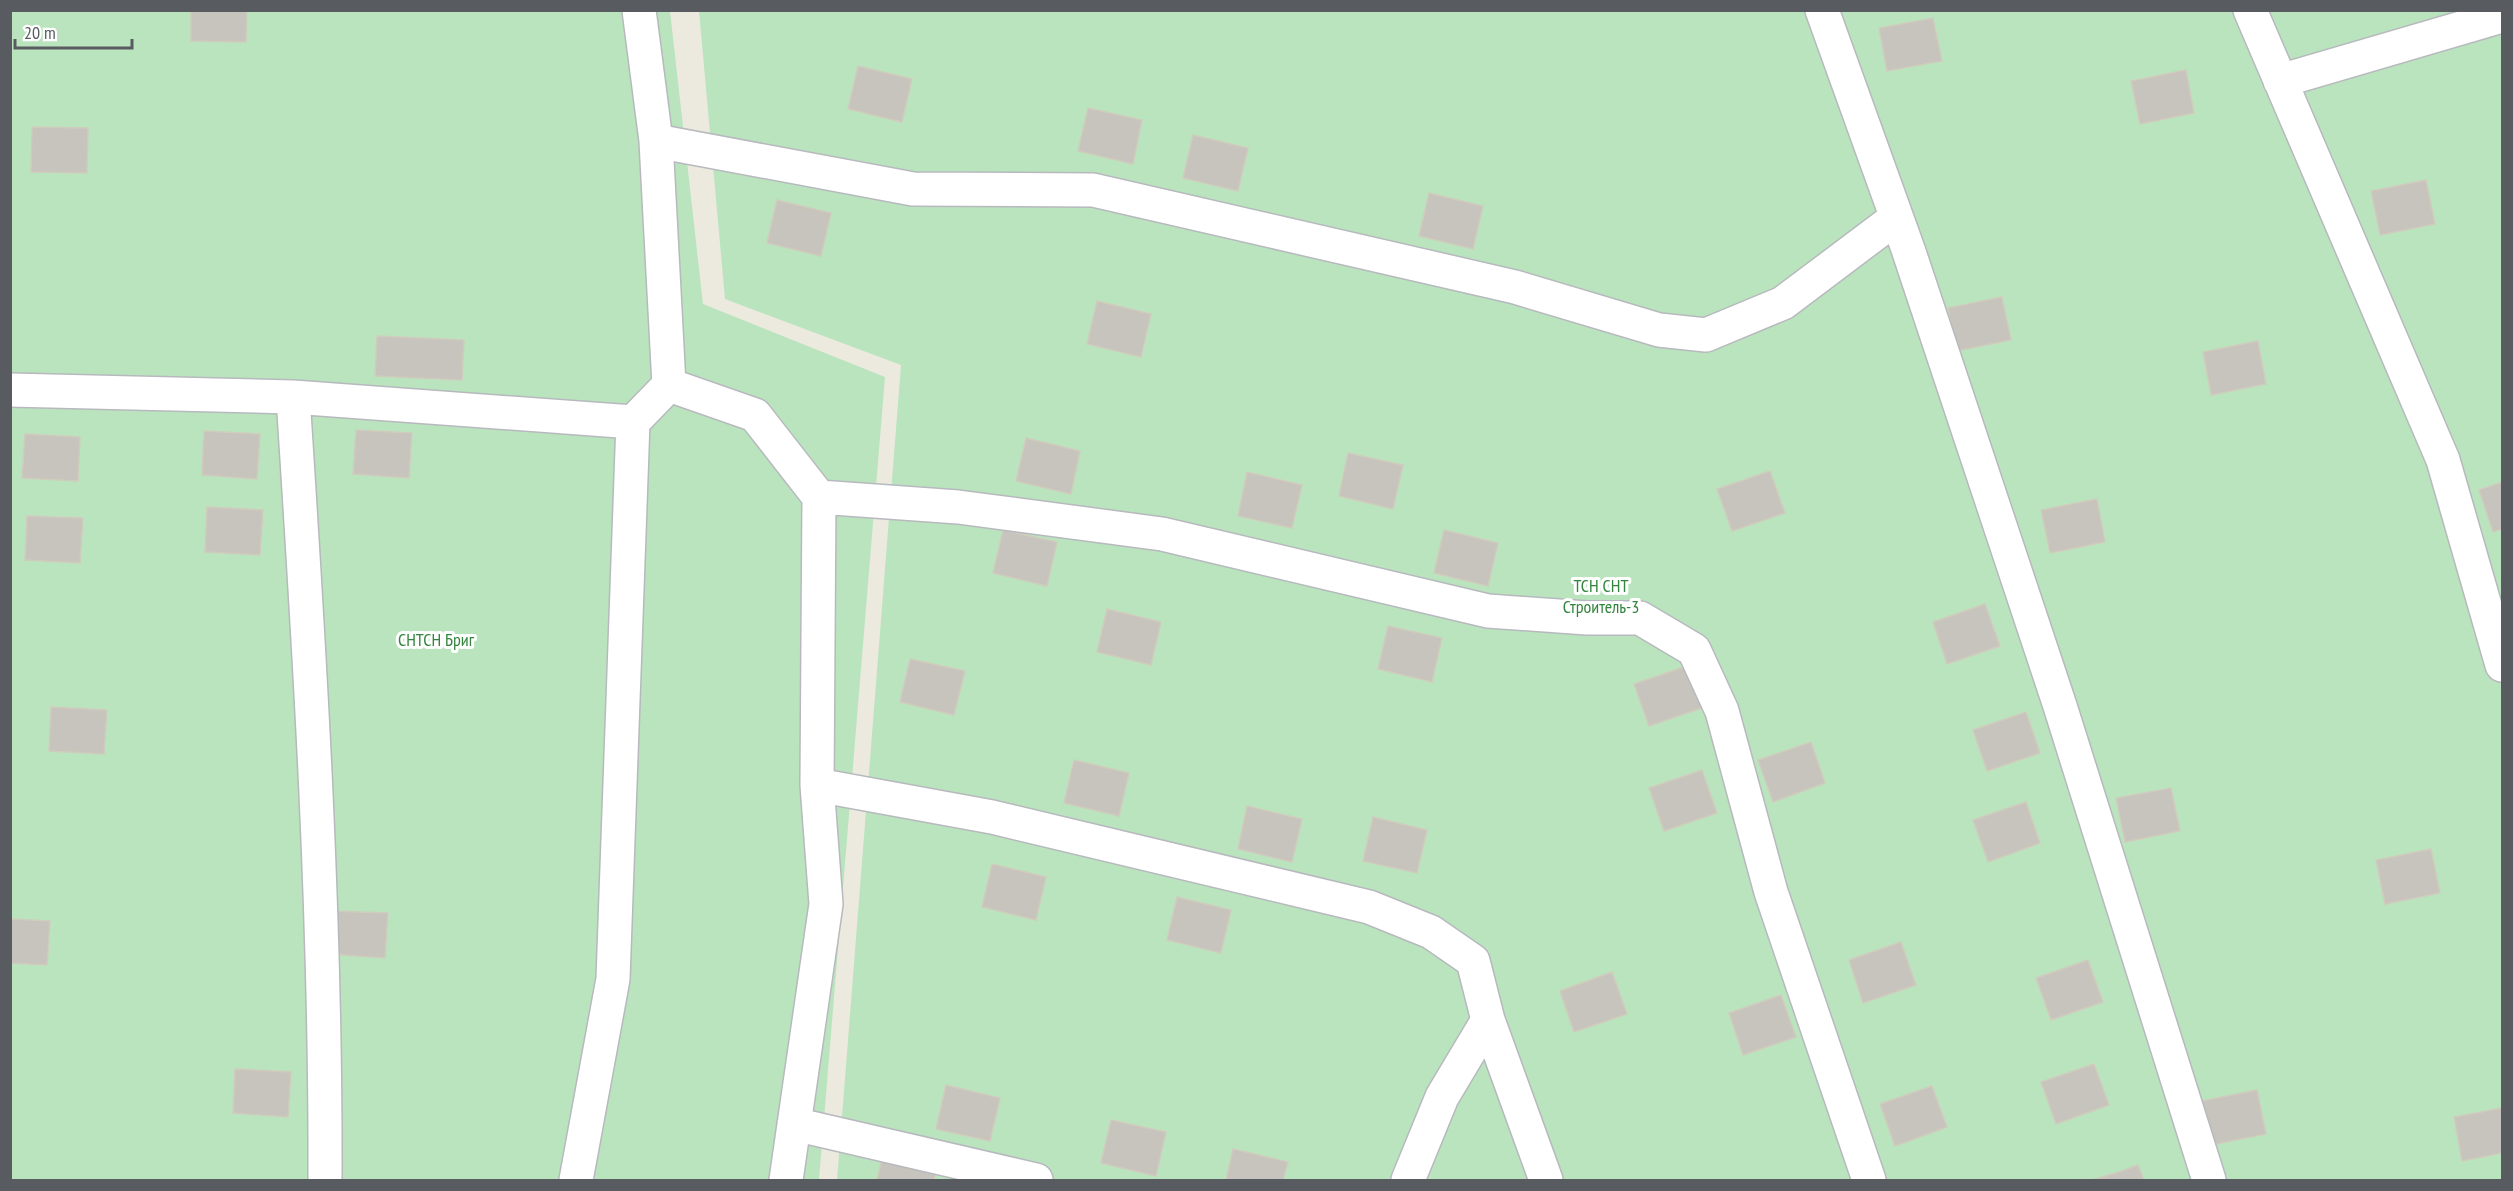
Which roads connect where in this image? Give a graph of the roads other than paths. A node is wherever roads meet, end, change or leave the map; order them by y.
1 (639, 10) edge
2 (1822, 10) edge
3 (2250, 10) edge
4 (2502, 16) edge
5 (2280, 81) junction
6 (656, 141) junction
7 (1896, 218) junction
8 (669, 385) junction
9 (10, 390) edge
10 (293, 397) junction
11 (633, 422) junction
12 (819, 497) junction
13 (2502, 665) edge
14 (817, 785) junction
15 (1488, 1020) junction
16 (794, 1124) junction
17 (325, 1180) edge
18 (576, 1180) edge
19 (786, 1180) edge
20 (1036, 1180) edge
21 (1408, 1180) edge
22 (1546, 1180) edge
23 (1869, 1180) edge
24 (2209, 1180) edge

1 - 6 lane
2 - 7 lane
3 - 5 lane
4 - 5 lane
5 - 13 lane
6 - 7 lane
6 - 8 lane
7 - 24 lane
8 - 11 lane
8 - 12 lane
9 - 10 lane
10 - 11 lane
10 - 17 lane
11 - 18 lane
12 - 14 lane
12 - 23 lane
14 - 15 lane
14 - 16 lane
15 - 21 lane
15 - 22 lane
16 - 19 lane
16 - 20 lane

